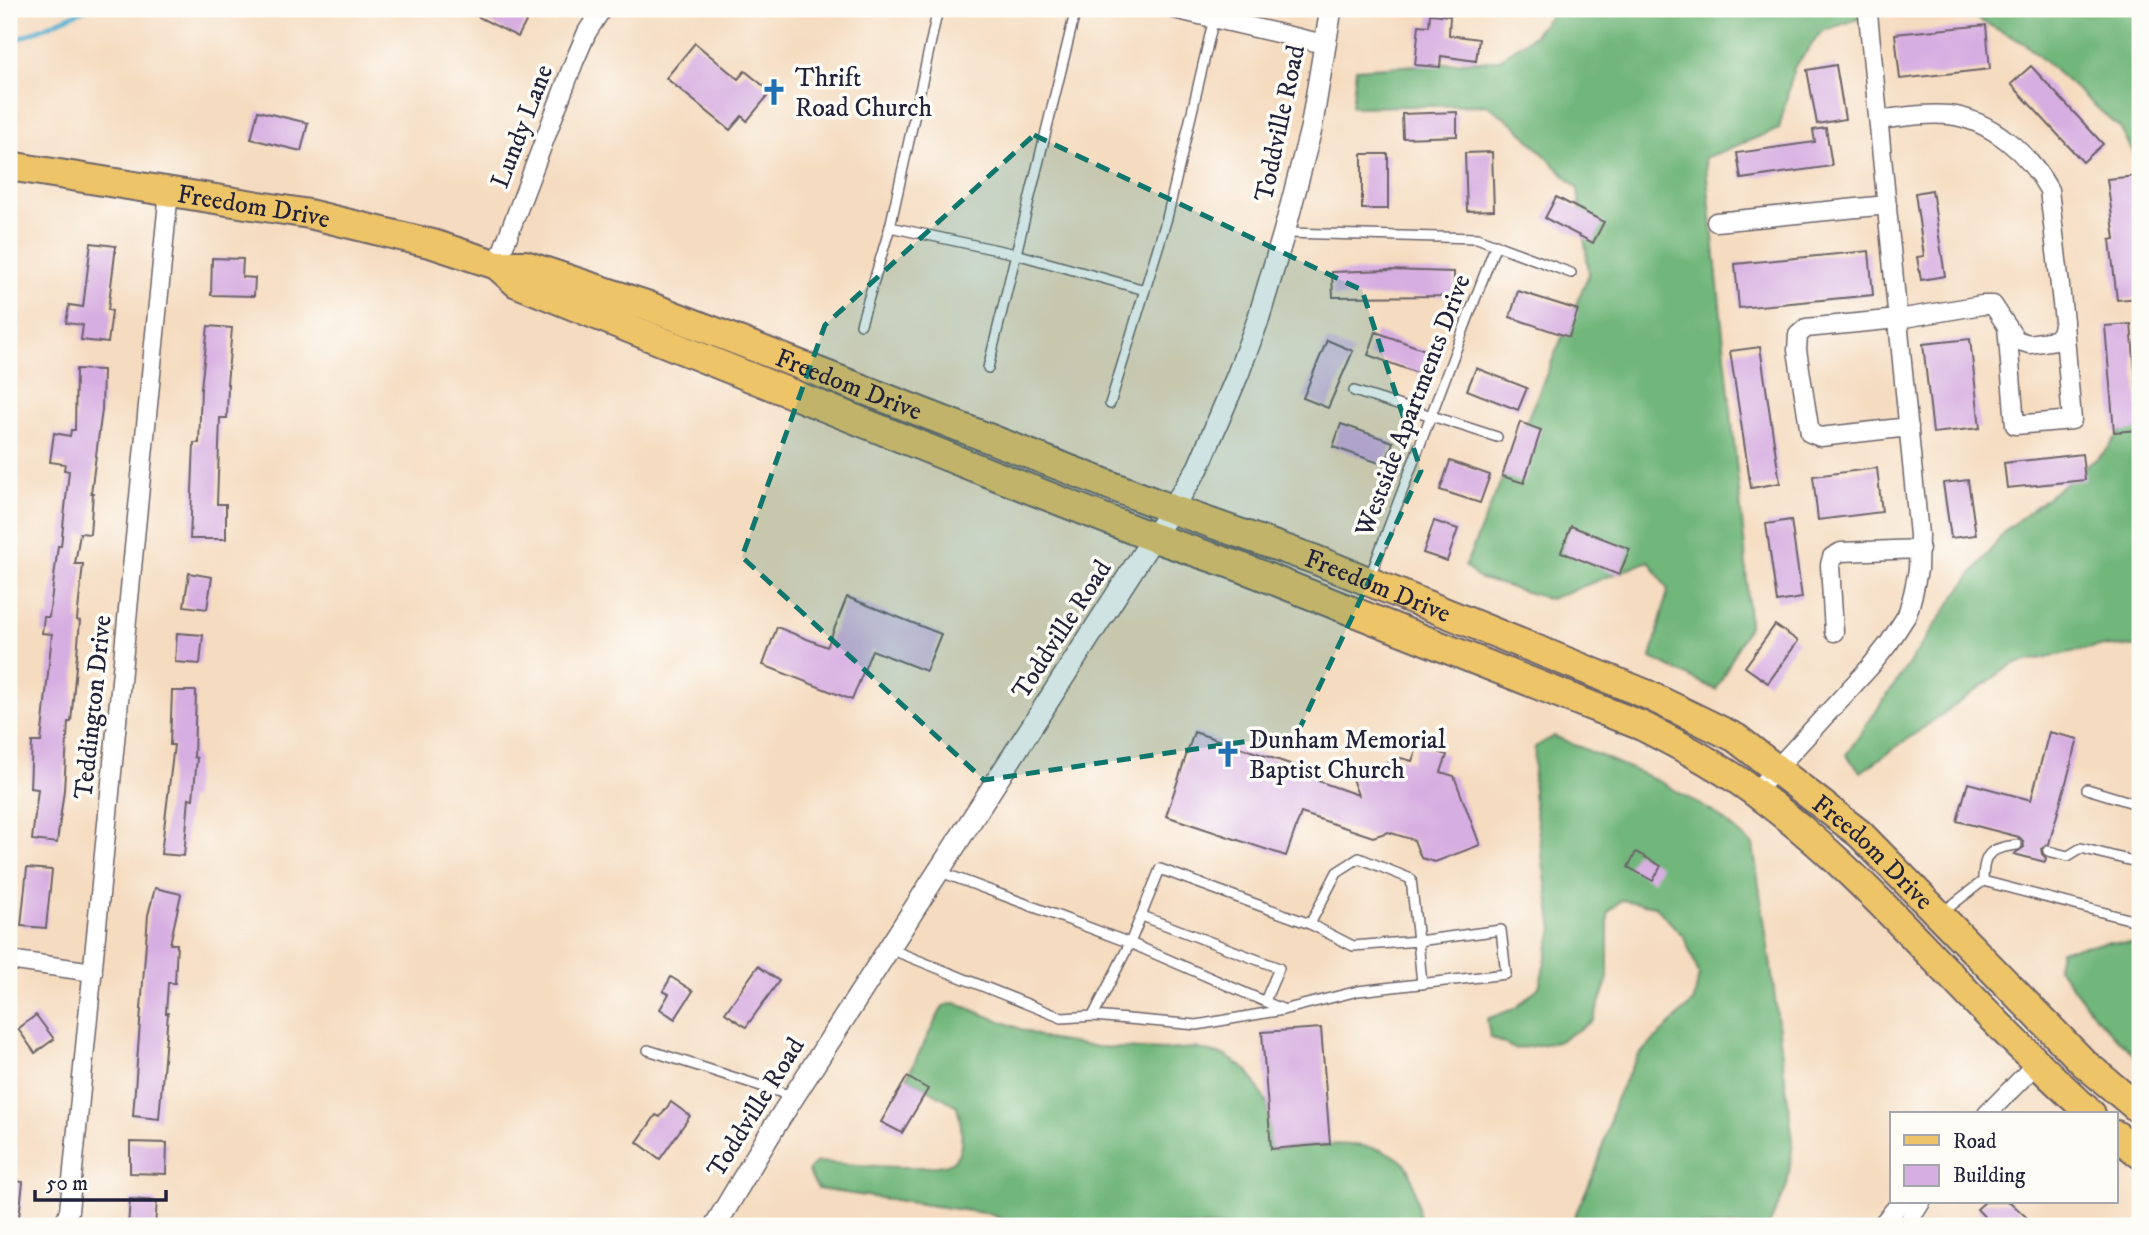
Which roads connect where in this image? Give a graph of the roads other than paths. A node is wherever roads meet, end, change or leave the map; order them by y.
1 (602, 9) edge
2 (938, 9) edge
3 (1076, 9) edge
4 (1174, 9) edge
5 (1331, 9) edge
6 (1868, 14) dead end
7 (1214, 18) junction
8 (1325, 44) junction
9 (1879, 120) junction
10 (9, 166) edge
11 (169, 191) junction
12 (1887, 205) junction
13 (1716, 222) dead end
14 (890, 227) junction
15 (1284, 233) junction
16 (1496, 244) junction
17 (1016, 254) junction
18 (496, 265) junction
19 (1571, 273) dead end
20 (1145, 289) junction
21 (1898, 318) junction
22 (2064, 321) junction
23 (861, 324) dead end
24 (2007, 326) junction
25 (988, 368) dead end
26 (1354, 391) dead end
27 (1110, 404) dead end
28 (1430, 416) junction
29 (1909, 427) junction
30 (1497, 438) dead end
31 (1171, 509) junction
32 (1152, 537) junction
33 (1920, 549) junction
34 (1368, 581) junction
35 (1834, 632) dead end
36 (1776, 769) junction
37 (2087, 789) dead end
38 (1755, 792) junction
39 (2140, 805) edge
40 (2017, 845) dead end
41 (2048, 851) dead end
42 (2140, 863) edge
43 (938, 872) junction
44 (1983, 881) junction
45 (1939, 915) junction
46 (1142, 916) junction
47 (2140, 922) edge
48 (1310, 924) junction
49 (1418, 941) junction
50 (1130, 943) junction
51 (888, 948) junction
52 (9, 960) edge
53 (93, 972) junction
54 (1422, 984) junction
55 (1265, 1001) junction
56 (1283, 1010) junction
57 (1093, 1016) junction
58 (648, 1051) dead end
59 (2037, 1063) junction
60 (794, 1096) junction
61 (2140, 1110) edge
62 (1989, 1112) edge
63 (2089, 1112) edge
64 (2118, 1137) edge
65 (2140, 1154) edge
66 (1899, 1204) edge
67 (1920, 1204) edge
68 (63, 1226) edge
69 (715, 1226) edge
70 (1881, 1226) edge
71 (1906, 1226) edge

1 - 18 street, Lundy Lane
2 - 14 lane
3 - 17 lane
4 - 7 street
5 - 8 street, Toddville Road
6 - 9 street
7 - 8 street
7 - 20 lane
8 - 15 street, Toddville Road
9 - 12 street
9 - 22 street
10 - 11 main road, Freedom Drive
11 - 18 main road, Freedom Drive
11 - 53 street, Teddington Drive
12 - 13 street
12 - 21 street
14 - 17 lane
14 - 23 lane
15 - 16 lane
15 - 31 street, Toddville Road
16 - 19 lane
16 - 28 lane, Westside Apartments Drive
17 - 20 lane
17 - 25 lane
18 - 31 main road, Freedom Drive
18 - 32 main road, Freedom Drive
20 - 27 lane
21 - 24 street
21 - 29 street
21 - 29 street
22 - 24 street
22 - 24 street
26 - 28 lane
28 - 30 lane
28 - 34 lane, Westside Apartments Drive
29 - 33 street
31 - 32 street, Toddville Road
31 - 34 main road, Freedom Drive
32 - 38 main road, Freedom Drive
32 - 43 street, Toddville Road
33 - 35 street
33 - 36 street
34 - 36 main road, Freedom Drive
36 - 38 street
36 - 45 main road, Freedom Drive
37 - 39 lane
38 - 59 main road, Freedom Drive
40 - 44 lane
41 - 42 lane
43 - 50 lane
43 - 51 street, Toddville Road
44 - 45 lane
44 - 47 lane
45 - 61 main road, Freedom Drive
46 - 48 lane
46 - 50 lane
46 - 55 lane
48 - 49 lane
48 - 49 lane
49 - 54 lane
49 - 54 lane
50 - 55 lane
50 - 57 lane
51 - 57 lane
51 - 60 street, Toddville Road
52 - 53 street
53 - 68 street, Teddington Drive
54 - 56 lane
55 - 56 lane
56 - 57 lane
58 - 60 lane
59 - 62 street
59 - 63 main road, Freedom Drive
60 - 69 street, Toddville Road
64 - 65 main road
66 - 70 street
67 - 71 street

